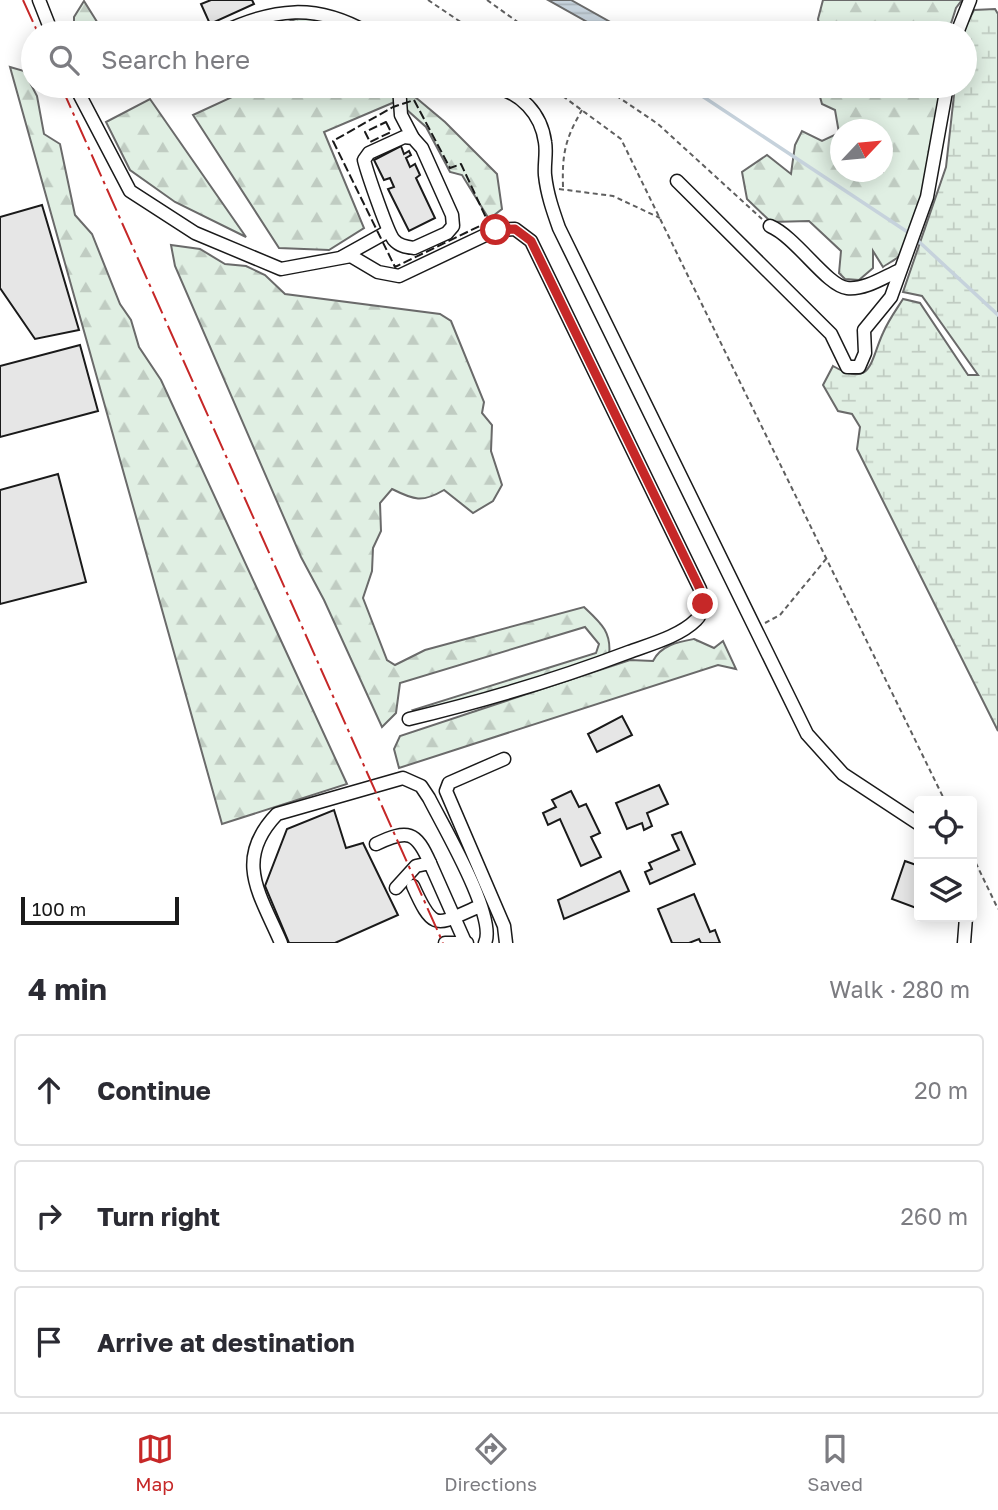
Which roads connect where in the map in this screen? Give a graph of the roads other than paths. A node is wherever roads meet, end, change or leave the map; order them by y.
1 (39, 0) edge
2 (970, 0) edge
3 (47, 21) edge
4 (252, 21) edge
5 (345, 21) edge
6 (962, 21) edge
7 (81, 98) edge
8 (400, 98) edge
9 (520, 98) edge
10 (945, 98) edge
11 (413, 138) junction
12 (677, 181) dead end
13 (770, 226) road end
14 (387, 232) junction
15 (342, 258) junction
16 (900, 270) junction
17 (409, 719) dead end
18 (504, 759) dead end
19 (914, 821) edge
20 (376, 845) dead end
21 (430, 863) junction
22 (413, 886) dead end
23 (396, 888) dead end
24 (480, 906) junction
25 (454, 917) junction
26 (966, 922) edge
27 (281, 943) edge
28 (445, 943) edge
29 (466, 943) edge
30 (485, 943) edge
31 (506, 943) edge
32 (964, 943) edge

1 - 3 lane
2 - 6 lane
4 - 5 lane
7 - 15 lane
8 - 11 lane
9 - 19 lane
10 - 16 lane
11 - 14 lane
11 - 14 lane
12 - 16 lane
13 - 16 lane
14 - 15 lane
15 - 17 lane
18 - 31 lane
20 - 21 lane
21 - 23 lane
21 - 25 lane
22 - 25 lane
24 - 25 lane
24 - 27 lane
24 - 30 lane
25 - 29 lane
26 - 32 lane
28 - 29 lane

